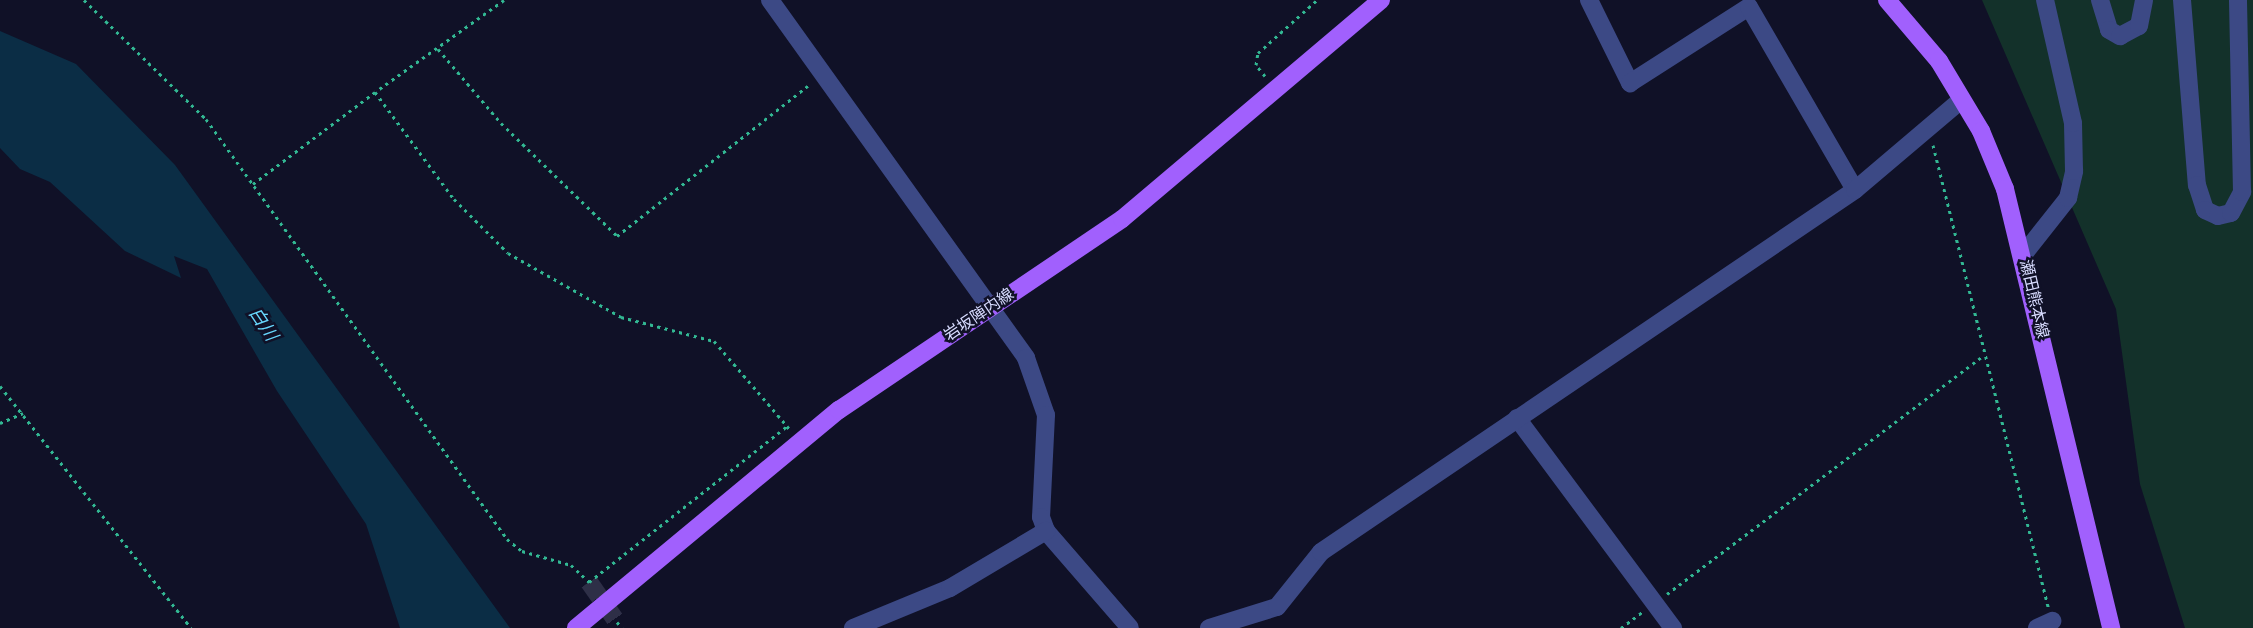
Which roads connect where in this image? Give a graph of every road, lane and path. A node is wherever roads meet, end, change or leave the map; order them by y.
1 (84, 0) edge
2 (504, 0) edge
3 (770, 0) edge
4 (1317, 0) edge
5 (1381, 0) edge
6 (1589, 0) edge
7 (1887, 0) edge
8 (2045, 0) edge
9 (2100, 0) edge
10 (2144, 0) edge
11 (2182, 0) edge
12 (2238, 0) edge
13 (438, 49) junction
14 (823, 73) junction
15 (1276, 88) junction
16 (375, 92) junction
17 (1961, 100) junction
18 (1928, 129) junction
19 (253, 184) junction
20 (1855, 190) junction
21 (2024, 255) junction
22 (992, 307) junction
23 (1984, 355) junction
24 (0, 386) edge
25 (23, 413) junction
26 (1517, 418) junction
27 (0, 423) edge
28 (787, 426) junction
29 (800, 440) junction
30 (1046, 531) junction
31 (1654, 603) junction
32 (617, 621) dead end
33 (1233, 624) edge
34 (2044, 624) edge
35 (191, 628) edge
36 (576, 628) edge
37 (622, 628) edge
38 (853, 628) edge
39 (1130, 628) edge
40 (1209, 628) edge
41 (1621, 628) edge
42 (1673, 628) edge
43 (2111, 628) edge

1 - 19 path
2 - 13 path
3 - 14 street
4 - 15 path
5 - 15 main road, 岩坂陣内線
6 - 20 street
7 - 17 main road, 瀬田熊本線
8 - 21 street
9 - 10 street
11 - 12 street
13 - 14 path
13 - 16 path
14 - 22 street
15 - 22 main road, 岩坂陣内線
16 - 19 path
16 - 28 path
17 - 18 street
17 - 21 main road, 瀬田熊本線
18 - 20 street
18 - 23 path
19 - 28 path
20 - 26 street
21 - 43 main road, 瀬田熊本線
22 - 29 main road, 岩坂陣内線
22 - 30 street
23 - 31 path
23 - 34 path
24 - 25 path
25 - 27 path
25 - 35 path
26 - 31 street
26 - 33 street
28 - 29 path
29 - 36 main road, 岩坂陣内線
30 - 38 street
30 - 39 street
31 - 41 path
31 - 42 street
32 - 37 path
33 - 40 street

